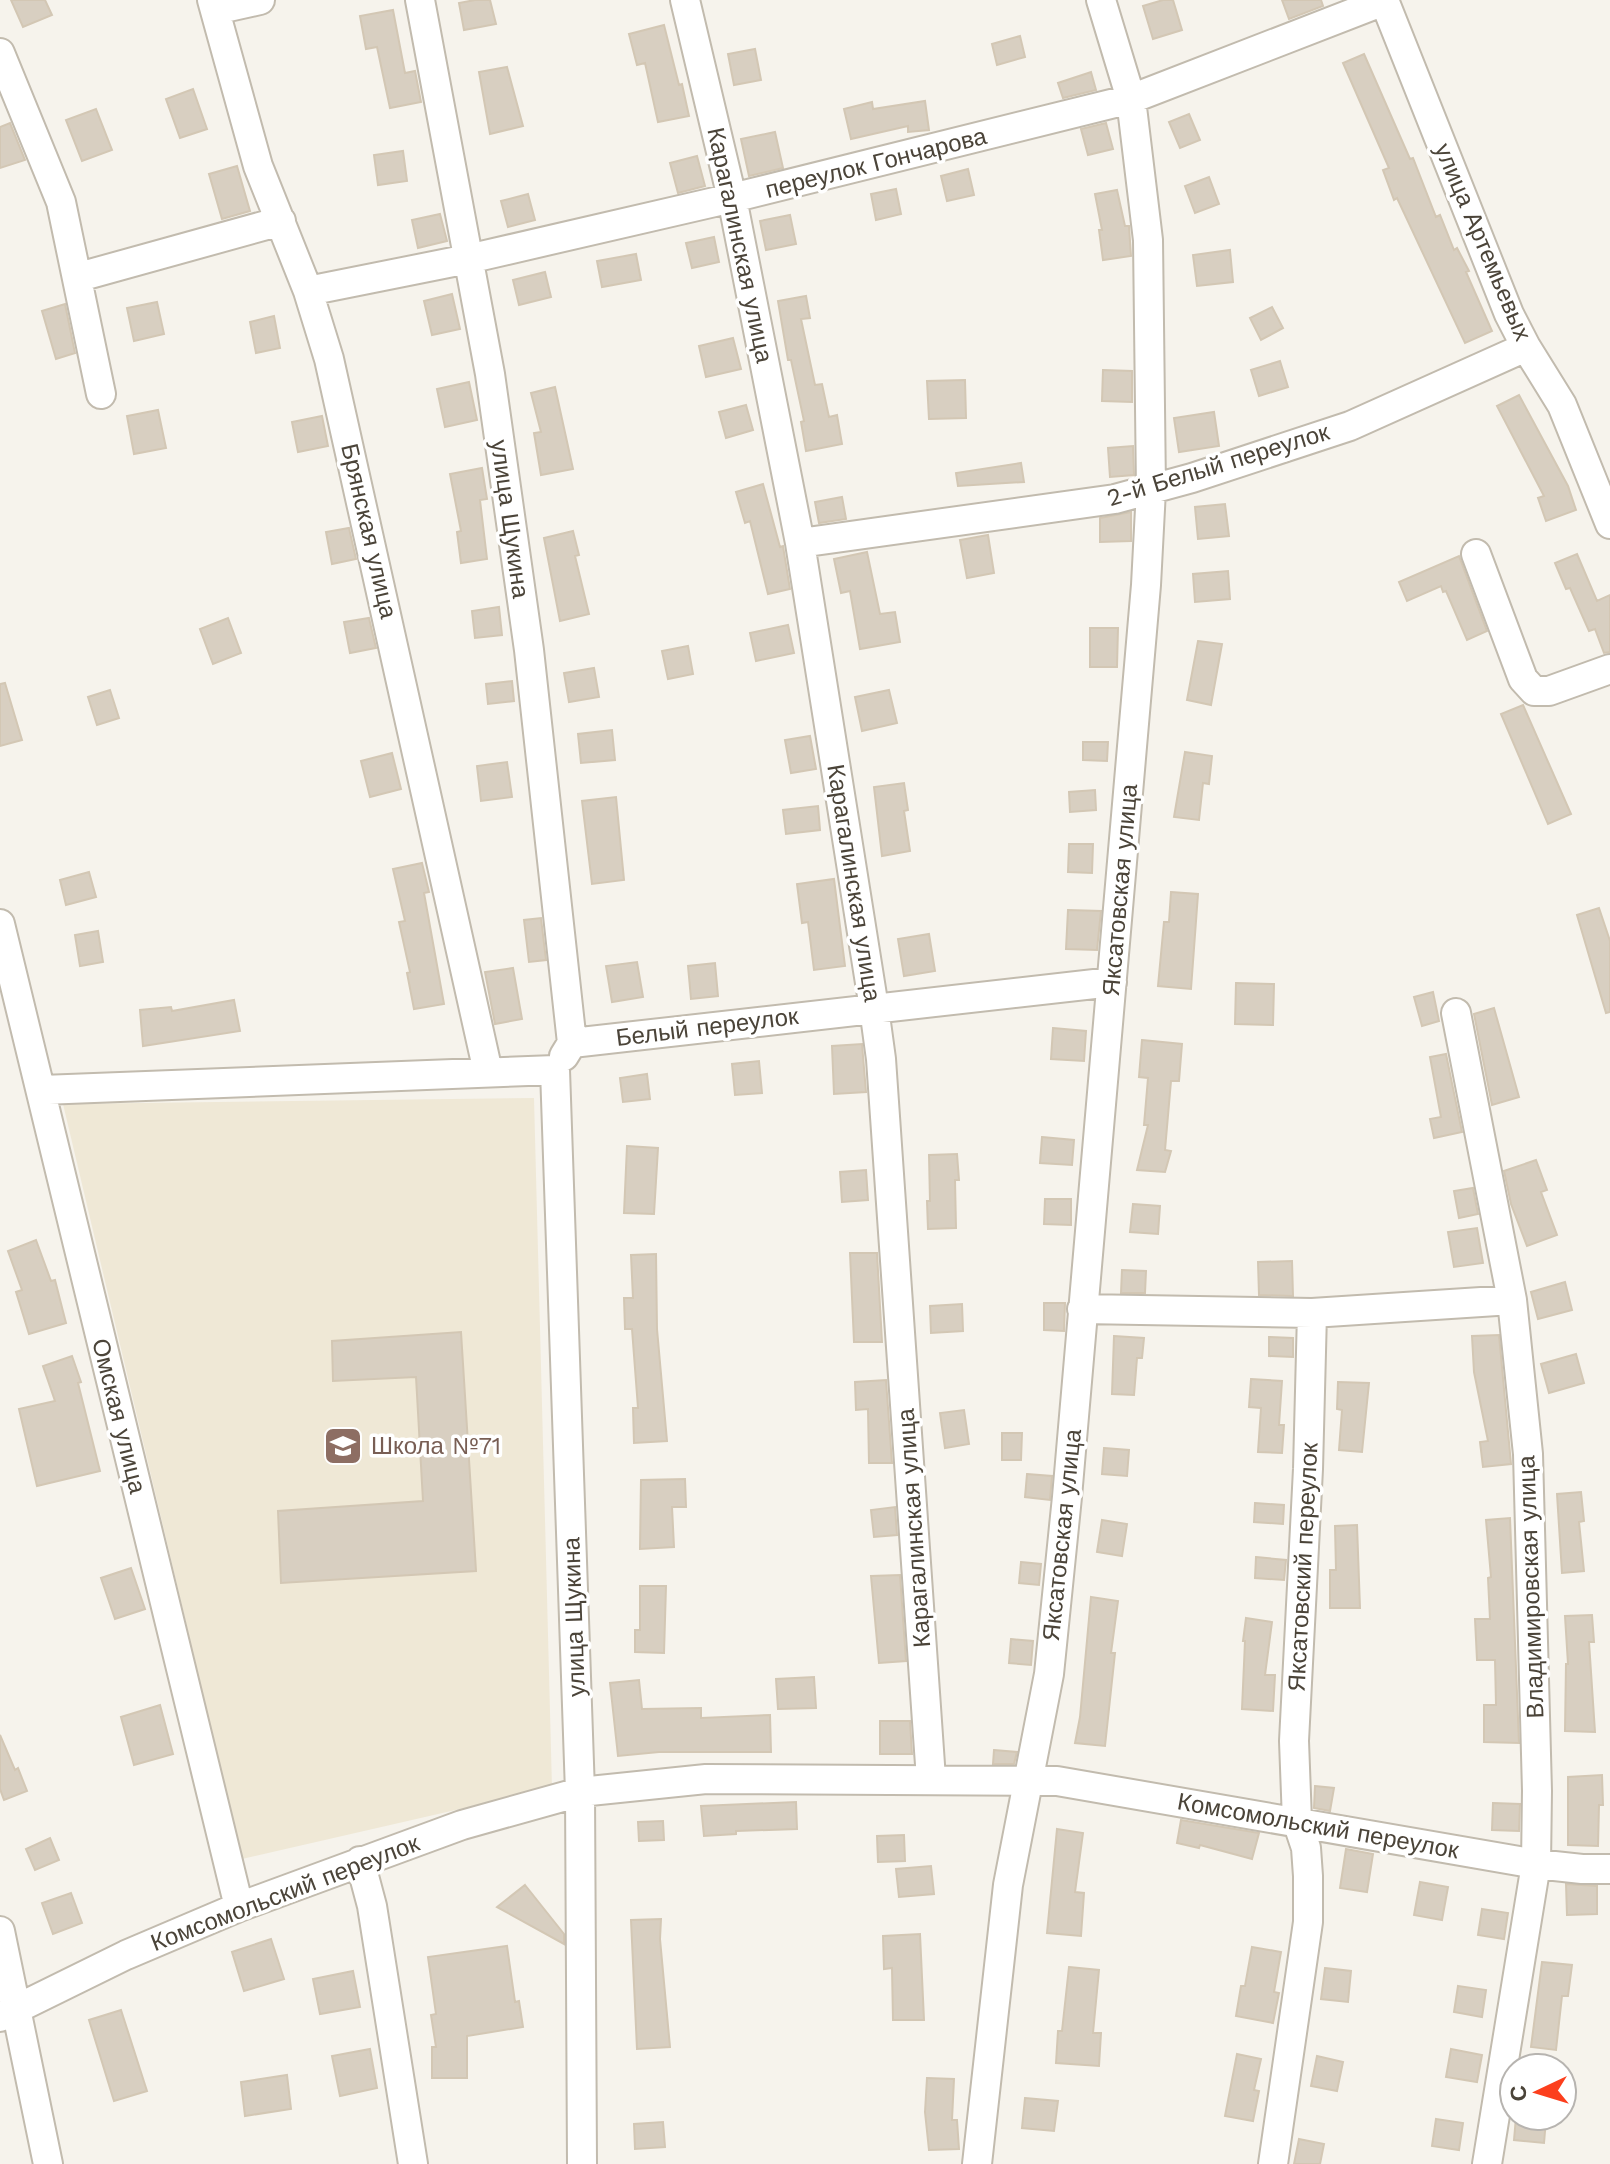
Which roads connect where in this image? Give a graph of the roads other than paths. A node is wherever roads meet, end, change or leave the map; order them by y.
1 (260, 0) edge
2 (420, 0) edge
3 (685, 0) edge
4 (1101, 0) edge
5 (1384, 0) edge
6 (213, 5) edge
7 (0, 53) edge
8 (1131, 99) junction
9 (732, 198) junction
10 (281, 221) junction
11 (468, 259) junction
12 (79, 277) junction
13 (308, 291) junction
14 (1526, 347) junction
15 (101, 394) dead end
16 (1151, 490) junction
17 (1610, 524) edge
18 (800, 543) junction
19 (1476, 554) dead end
20 (1610, 669) edge
21 (0, 924) edge
22 (1112, 982) junction
23 (874, 1008) junction
24 (1456, 1013) dead end
25 (572, 1043) junction
26 (555, 1070) junction
27 (488, 1072) junction
28 (42, 1090) junction
29 (1512, 1300) junction
30 (1082, 1309) junction
31 (1312, 1313) junction
32 (931, 1779) junction
33 (1027, 1781) junction
34 (580, 1792) junction
35 (1297, 1821) junction
36 (360, 1861) junction
37 (1536, 1864) junction
38 (1610, 1869) edge
39 (239, 1907) junction
40 (0, 1931) edge
41 (7, 2014) edge
42 (48, 2164) edge
43 (413, 2164) edge
44 (582, 2164) edge
45 (977, 2164) edge
46 (1273, 2164) edge
47 (1487, 2164) edge

1 - 6 street
2 - 11 street, улица Щукина
3 - 9 street, Карагалинская улица
4 - 8 street, Яксатовская улица
5 - 8 street, переулок Гончарова
5 - 14 street, улица Артемьевых
6 - 10 street, Брянская улица
7 - 12 street
8 - 9 street, переулок Гончарова
8 - 16 street, Яксатовская улица
9 - 11 street, переулок Гончарова
9 - 18 street, Карагалинская улица
10 - 12 street
10 - 13 street, Брянская улица
11 - 13 street, переулок Гончарова
11 - 25 street, улица Щукина
12 - 15 street
13 - 27 street, Брянская улица
14 - 16 street, 2-й Белый переулок
14 - 17 street, улица Артемьевых
16 - 18 street, 2-й Белый переулок
16 - 22 street, Яксатовская улица
18 - 23 street, Карагалинская улица
19 - 20 street
21 - 28 street, Омская улица
22 - 23 street, Белый переулок
22 - 30 street, Яксатовская улица
23 - 25 street, Белый переулок
23 - 32 street, Карагалинская улица
24 - 29 street, Владимировская улица
25 - 26 street
26 - 27 street
26 - 34 street, улица Щукина
27 - 28 street
28 - 39 street, Омская улица
29 - 31 street
29 - 37 street, Владимировская улица
30 - 31 street
30 - 33 street, Яксатовская улица
31 - 35 street, Яксатовский переулок
32 - 33 street, Комсомольский переулок
32 - 34 street, Комсомольский переулок
33 - 35 street, Комсомольский переулок
33 - 45 street
34 - 36 street, Комсомольский переулок
34 - 44 street, улица Щукина
35 - 37 street, Комсомольский переулок
35 - 46 street, Яксатовский переулок
36 - 39 street, Комсомольский переулок
36 - 43 street
37 - 38 street, Комсомольский переулок
37 - 47 street, Владимировская улица
39 - 41 street, Комсомольский переулок
40 - 41 street
41 - 42 street

